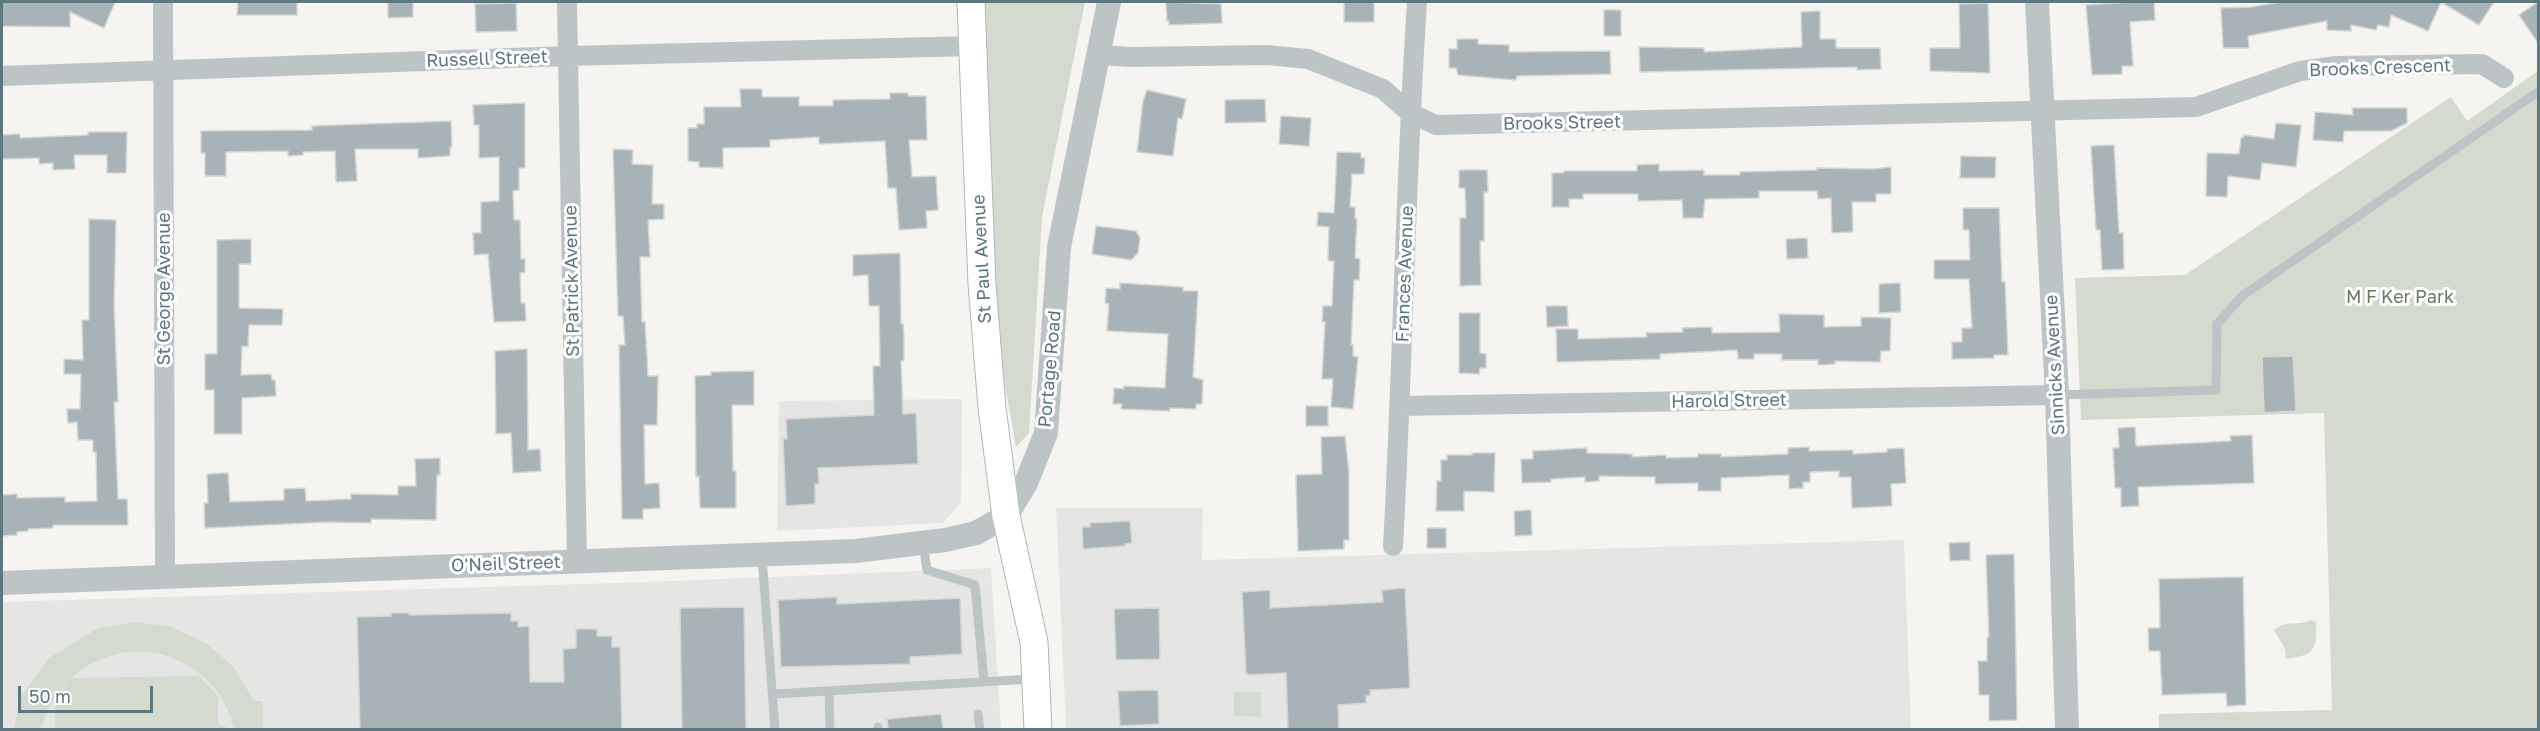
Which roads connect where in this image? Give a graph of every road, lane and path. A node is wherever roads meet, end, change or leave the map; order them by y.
1 (163, 2) edge
2 (567, 2) edge
3 (971, 2) edge
4 (1109, 2) edge
5 (1417, 2) edge
6 (2037, 2) edge
7 (973, 46) junction
8 (1100, 55) junction
9 (568, 56) junction
10 (163, 71) junction
11 (2, 76) edge
12 (2504, 78) dead end
13 (2538, 92) edge
14 (2042, 112) junction
15 (1410, 113) junction
16 (2057, 395) junction
17 (1400, 406) junction
18 (1006, 516) junction
19 (923, 543) junction
20 (1393, 546) dead end
21 (762, 556) junction
22 (577, 561) junction
23 (165, 576) junction
24 (2, 583) edge
25 (1036, 679) junction
26 (984, 682) junction
27 (829, 691) junction
28 (774, 694) junction
29 (978, 714) dead end
30 (775, 729) edge
31 (830, 729) edge
32 (980, 729) edge
33 (1038, 729) edge
34 (2067, 729) edge

1 - 10 street, St George Avenue
2 - 9 street, St Patrick Avenue
3 - 7 main road, St Paul Avenue
4 - 8 street, Portage Road
5 - 15 street, Frances Avenue
6 - 14 street, Sinnicks Avenue
7 - 9 street, Russell Street
7 - 18 main road, St Paul Avenue
8 - 15 street, Brooks Street
8 - 18 street, Portage Road
9 - 10 street, Russell Street
9 - 22 street, St Patrick Avenue
10 - 11 street, Russell Street
10 - 23 street, St George Avenue
12 - 14 street, Brooks Crescent
13 - 16 lane
14 - 15 street, Brooks Street
14 - 16 street, Sinnicks Avenue
15 - 17 street, Frances Avenue
16 - 17 street, Harold Street
16 - 34 street, Sinnicks Avenue
17 - 20 street, Frances Avenue
18 - 19 street, O'Neil Street
18 - 25 main road
19 - 21 street, O'Neil Street
19 - 26 lane
21 - 22 street, O'Neil Street
21 - 28 lane
22 - 23 street, O'Neil Street
23 - 24 street, O'Neil Street
25 - 26 lane
25 - 33 main road
26 - 27 lane
27 - 28 lane
27 - 31 lane
28 - 30 lane
29 - 32 lane

